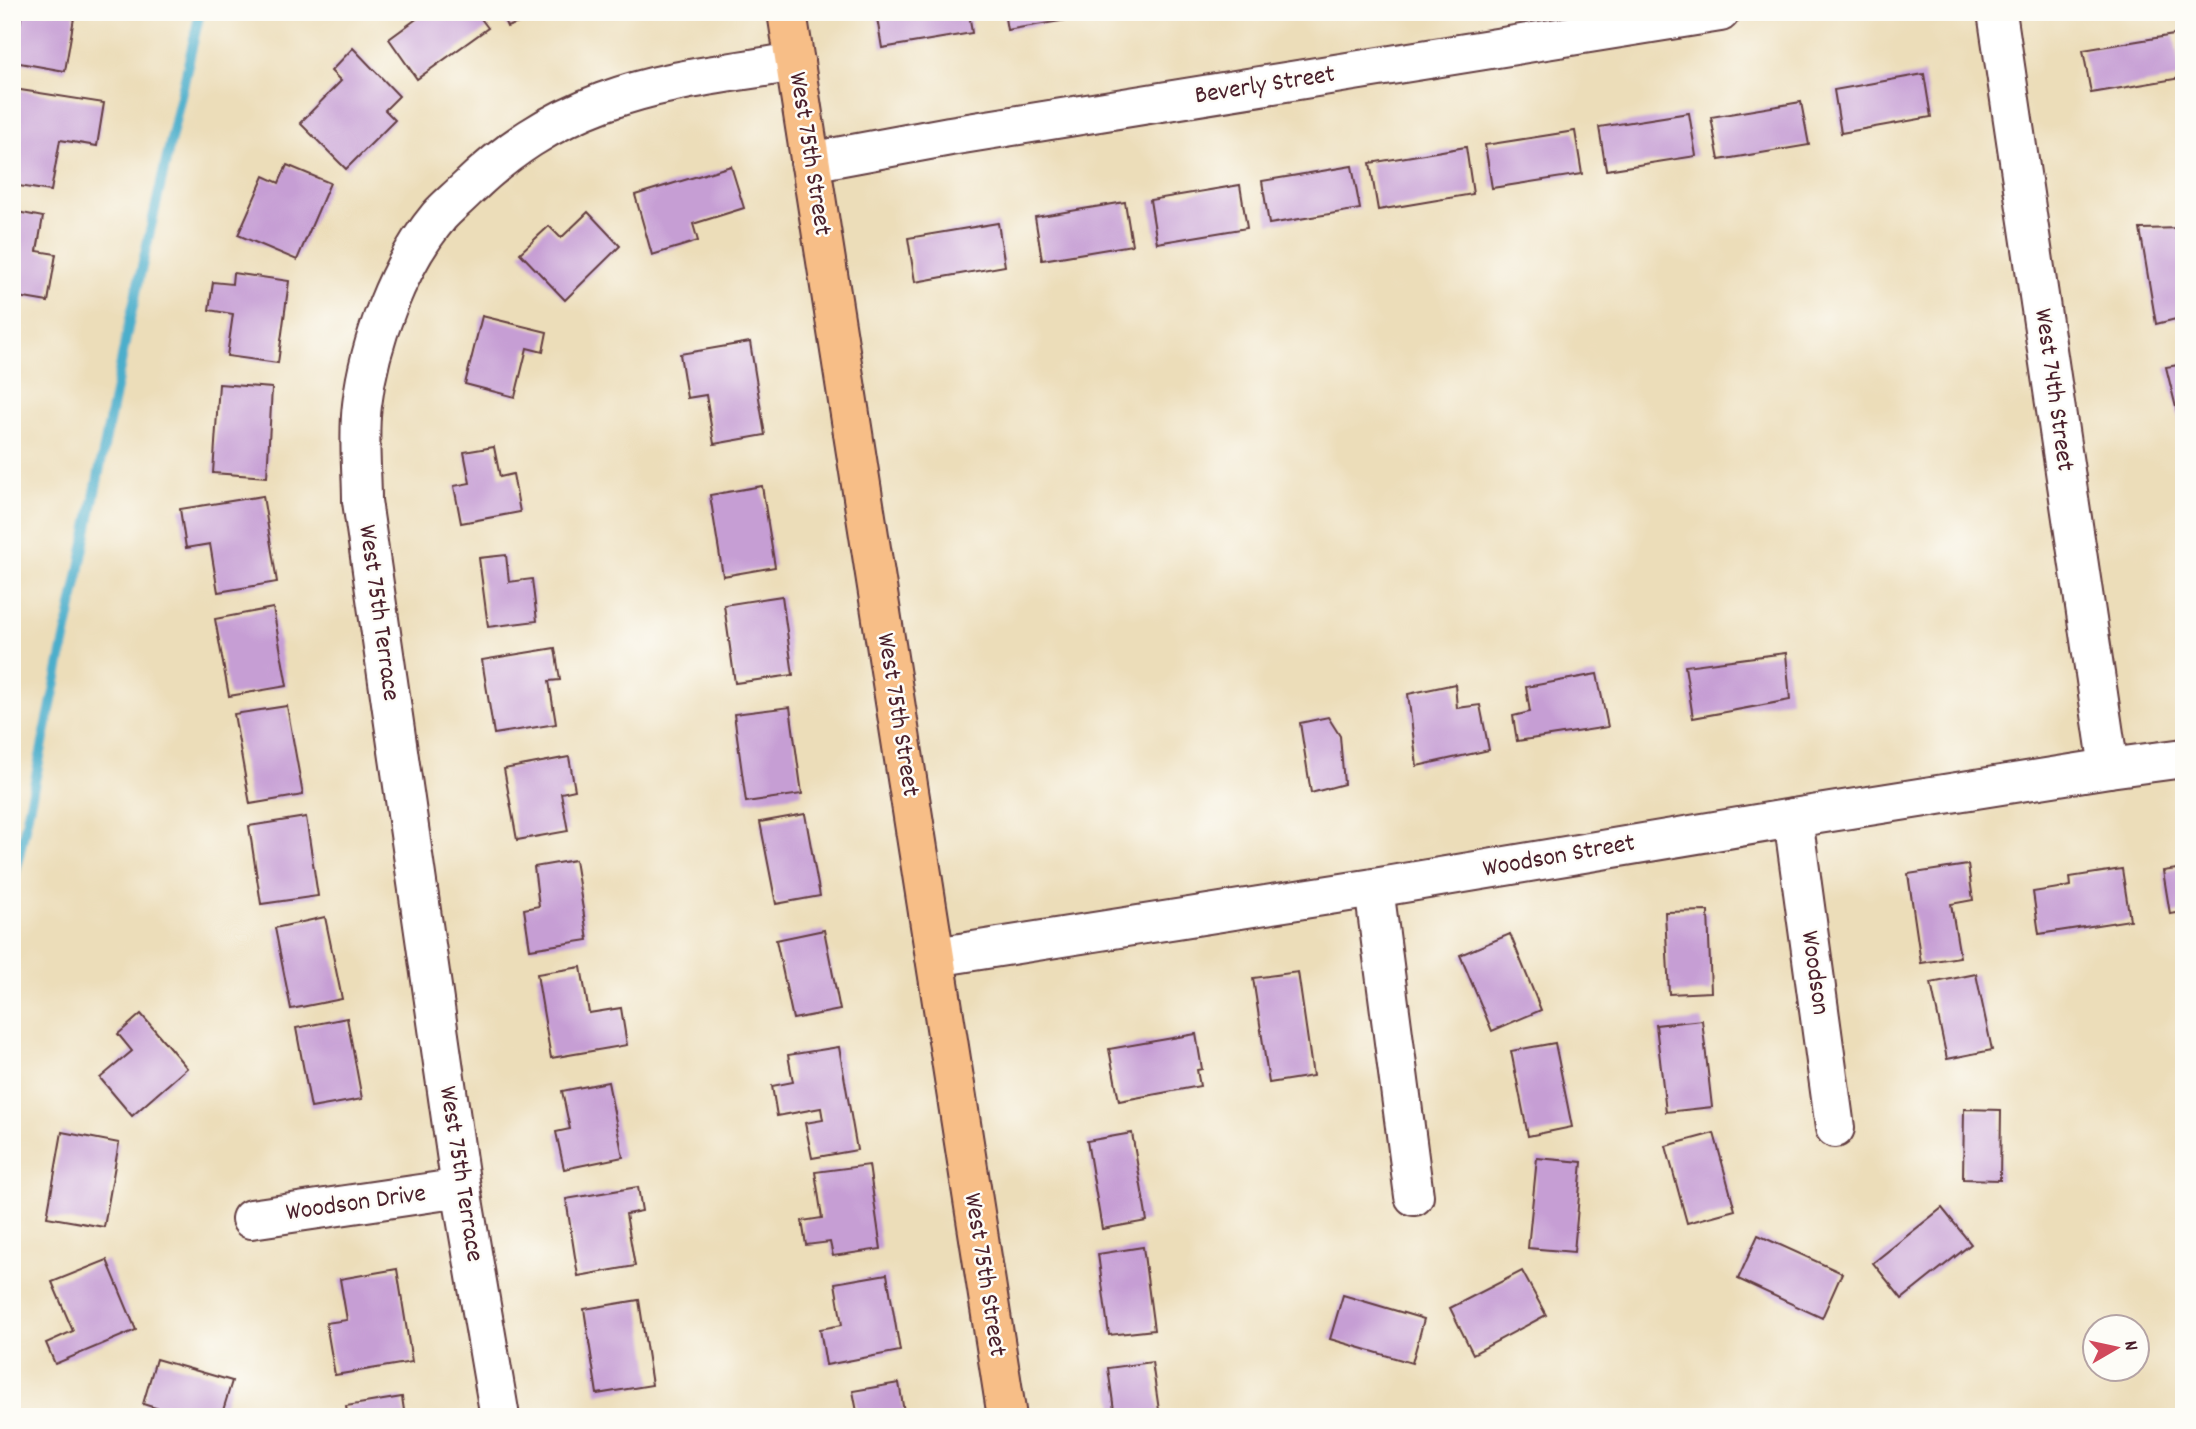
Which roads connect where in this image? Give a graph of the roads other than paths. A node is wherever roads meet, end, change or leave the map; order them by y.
1 (787, 12) edge
2 (1720, 12) edge
3 (1997, 12) edge
4 (795, 62) junction
5 (810, 162) junction
6 (2184, 758) edge
7 (2109, 768) junction
8 (1793, 817) junction
9 (1374, 888) junction
10 (935, 957) junction
11 (1835, 1128) dead end
12 (461, 1188) junction
13 (1415, 1196) dead end
14 (251, 1219) dead end
15 (500, 1417) edge
16 (1007, 1417) edge

1 - 4 main road, West 75th Street
2 - 5 street, Beverly Street
3 - 7 street, West 74th Street
4 - 5 main road, West 75th Street
4 - 12 street, West 75th Terrace
5 - 10 main road, West 75th Street
6 - 7 street, Woodson Street
7 - 8 street, Woodson Street
8 - 9 street, Woodson Street
8 - 11 street, Woodson
9 - 10 street, Woodson Street
9 - 13 street
10 - 16 main road, West 75th Street
12 - 14 street, Woodson Drive
12 - 15 street, West 75th Terrace

